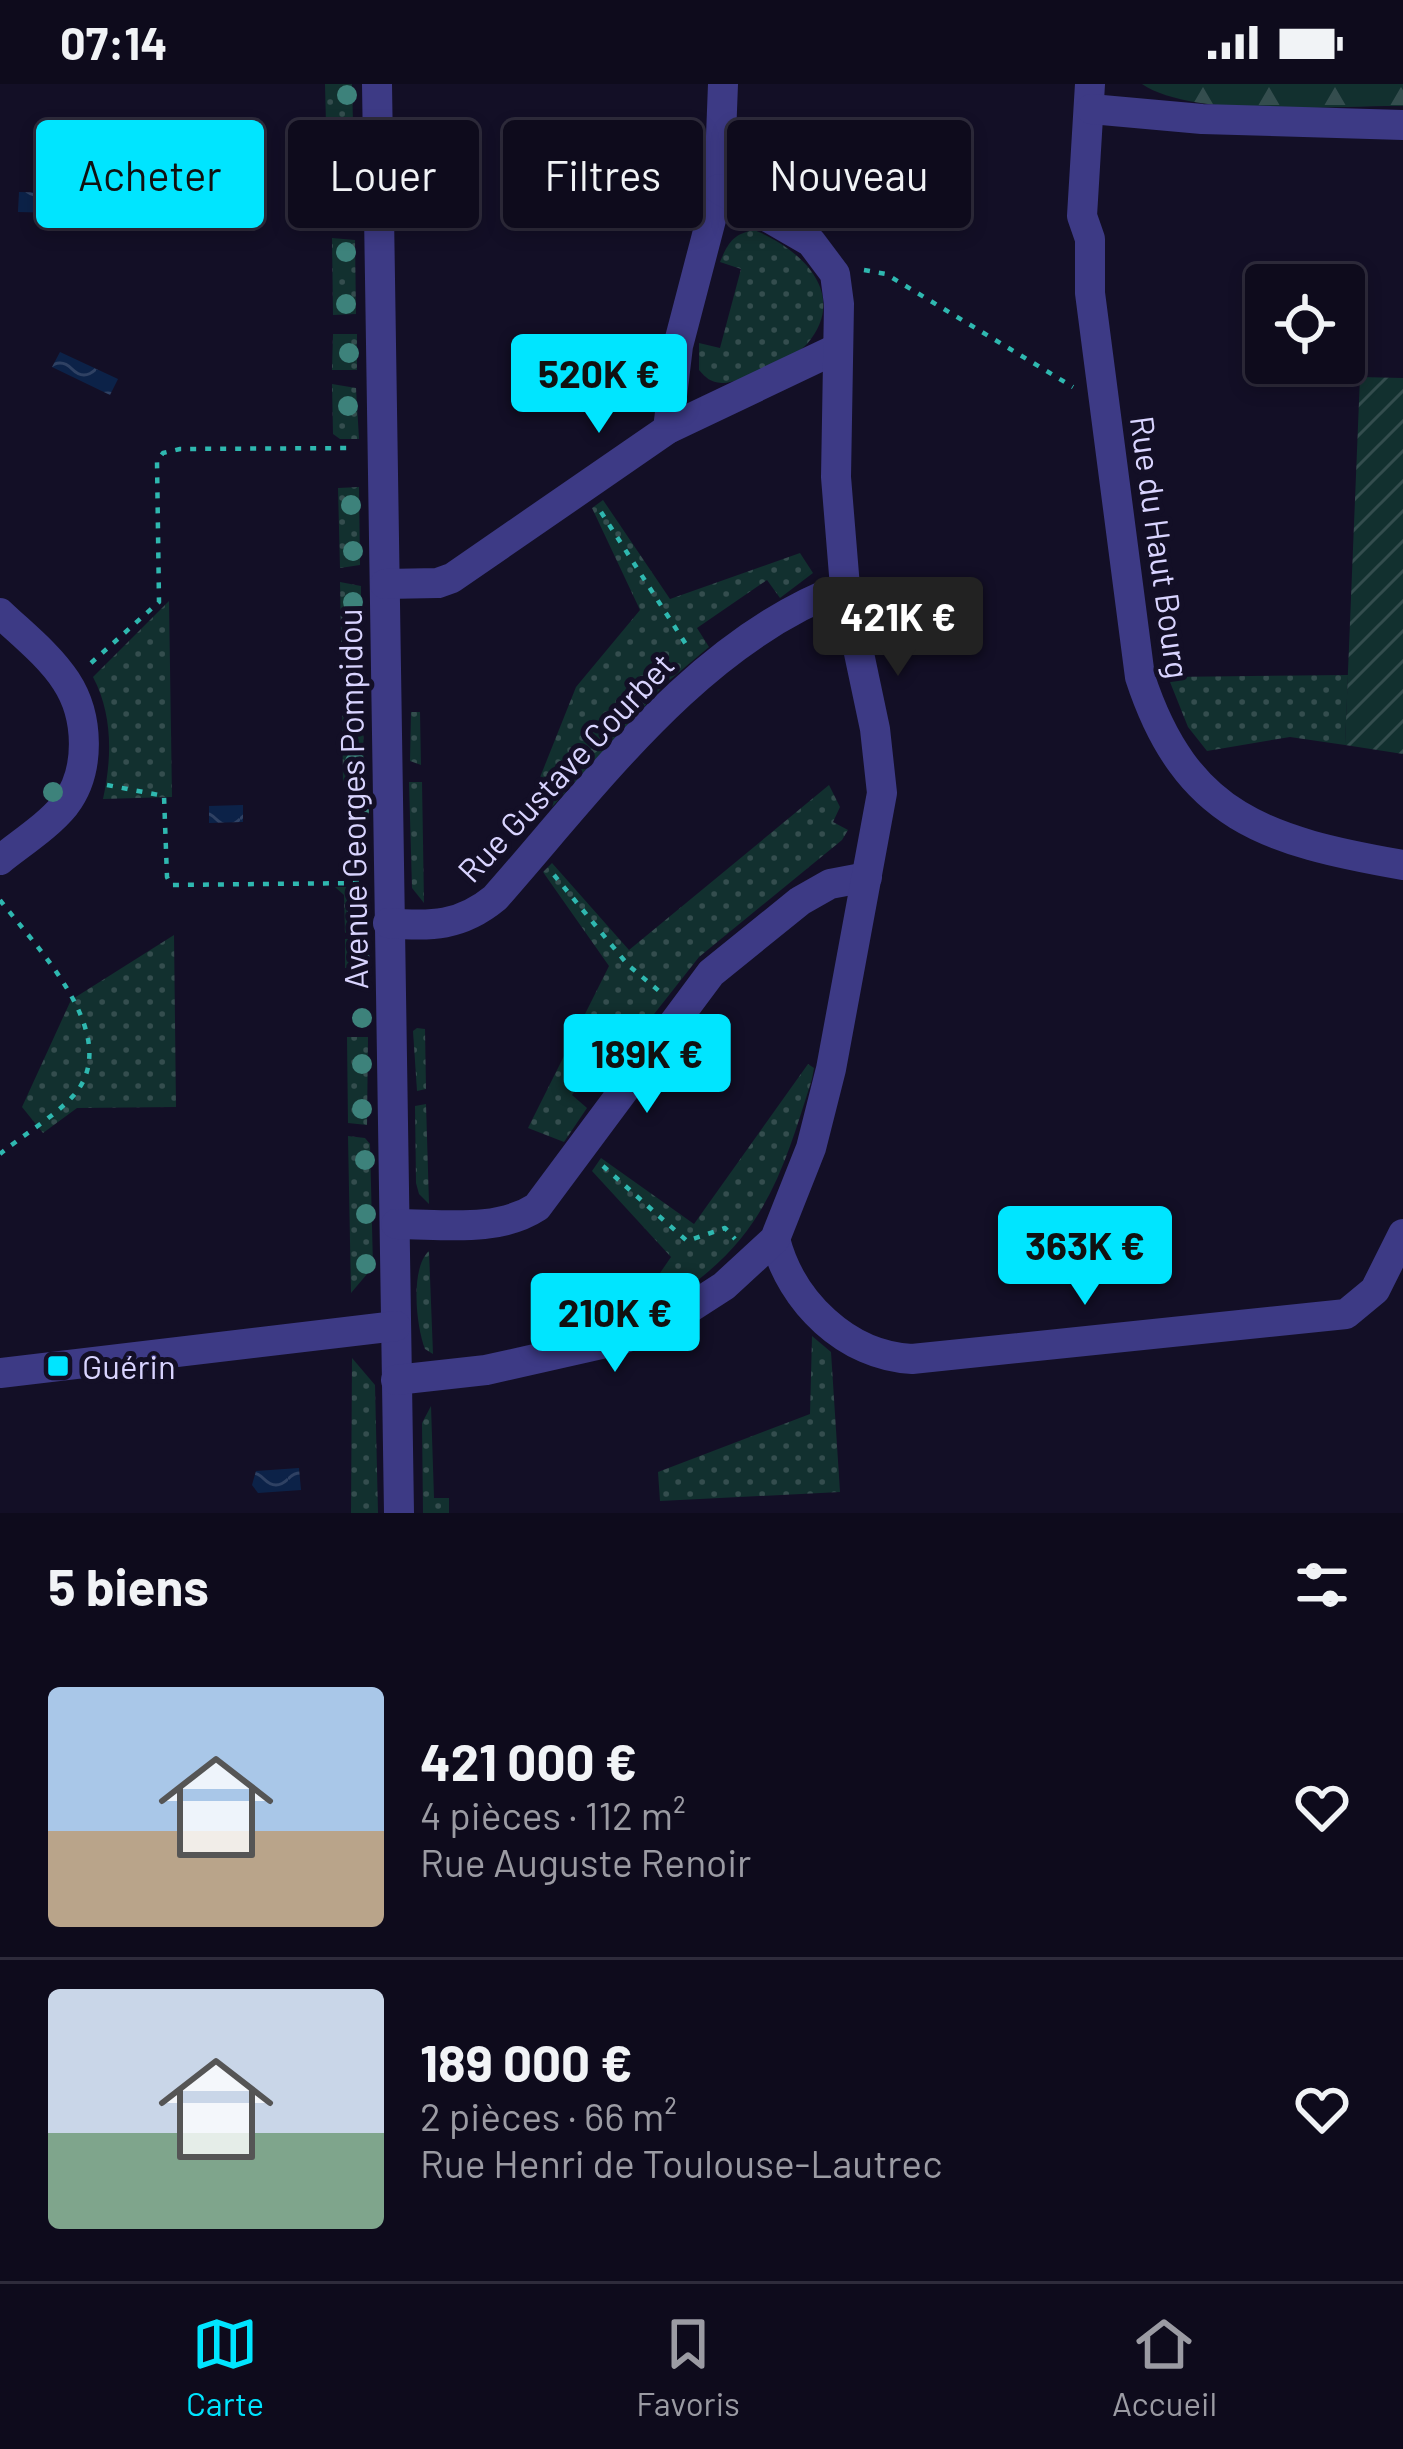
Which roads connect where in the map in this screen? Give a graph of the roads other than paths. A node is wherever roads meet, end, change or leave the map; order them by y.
1 (377, 84) edge
2 (723, 84) edge
3 (1091, 96) edge
4 (1403, 125) edge
5 (719, 189) junction
6 (836, 349) junction
7 (668, 429) junction
8 (385, 584) junction
9 (845, 587) junction
10 (0, 613) edge
11 (0, 860) edge
12 (1403, 865) edge
13 (867, 877) junction
14 (388, 922) junction
15 (396, 1224) junction
16 (1403, 1234) edge
17 (765, 1250) junction
18 (396, 1326) junction
19 (0, 1372) edge
20 (396, 1380) junction
21 (399, 1513) edge

1 - 8 street, Avenue Georges Pompidou
2 - 5 street
3 - 4 street
3 - 12 street, Rue du Haut Bourg
5 - 6 street
5 - 7 street
6 - 7 street
6 - 9 street
7 - 8 street
8 - 14 street, Avenue Georges Pompidou
9 - 13 street
9 - 14 street, Rue Gustave Courbet
10 - 11 street
13 - 15 street
13 - 17 street
14 - 15 street, Avenue Georges Pompidou
15 - 18 street, Avenue Georges Pompidou
16 - 17 street
17 - 20 street
18 - 19 street
18 - 20 street, Avenue Georges Pompidou
20 - 21 street, Avenue Georges Pompidou

